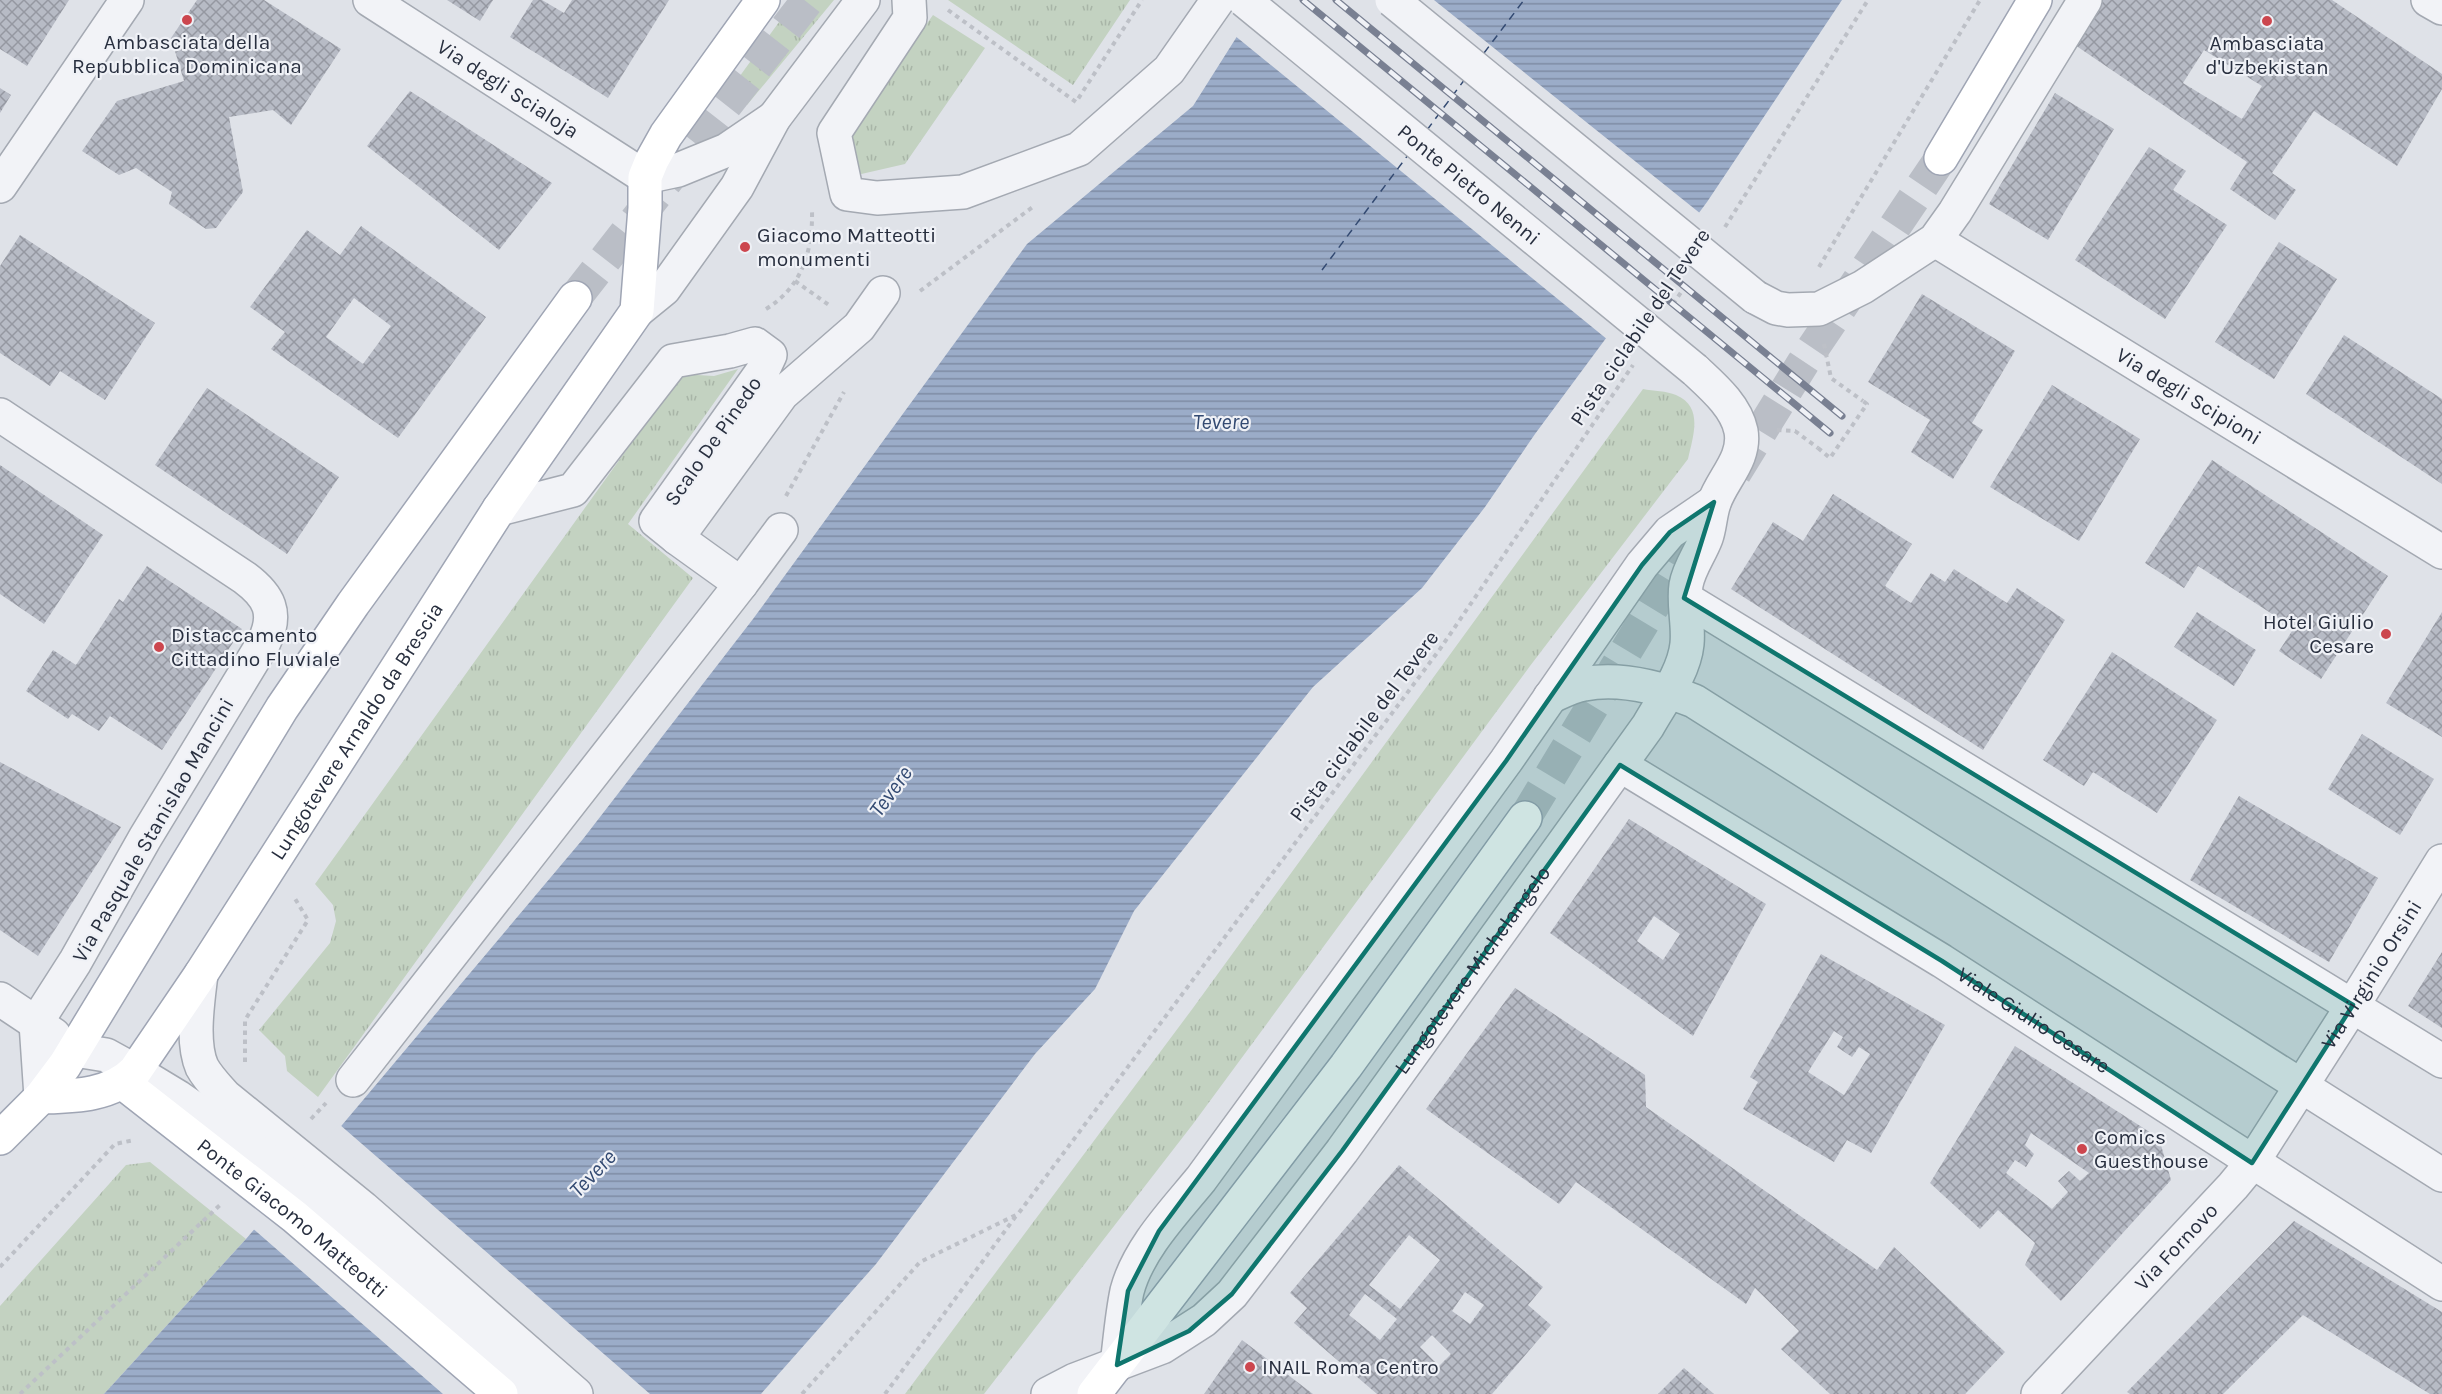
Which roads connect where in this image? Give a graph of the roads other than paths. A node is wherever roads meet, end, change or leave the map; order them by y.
1 (127, 0) edge
2 (370, 0) edge
3 (763, 0) edge
4 (863, 0) edge
5 (1218, 0) edge
6 (1244, 0) edge
7 (1392, 0) edge
8 (2035, 0) edge
9 (2085, 0) edge
10 (2428, 0) edge
11 (910, 4) edge
12 (2442, 8) edge
13 (774, 118) junction
14 (1941, 158) tunnel mouth
15 (645, 177) junction
16 (0, 186) edge
17 (1935, 240) junction
18 (883, 292) dead end
19 (575, 298) tunnel mouth
20 (638, 311) junction
21 (1695, 370) joint
22 (0, 415) edge
23 (1714, 502) junction
24 (499, 509) junction
25 (781, 530) dead end
26 (677, 538) junction
27 (2442, 552) edge
28 (741, 584) junction
29 (1686, 599) junction
30 (1669, 691) junction
31 (1550, 697) junction
32 (1620, 765) junction
33 (1525, 818) tunnel mouth
34 (2442, 861) edge
35 (201, 974) junction
36 (0, 999) edge
37 (2353, 1005) junction
38 (36, 1023) junction
39 (75, 1050) junction
40 (2442, 1060) edge
41 (128, 1077) junction
42 (353, 1080) dead end
43 (2301, 1087) junction
44 (41, 1097) junction
45 (209, 1117) junction
46 (0, 1138) edge
47 (2252, 1163) junction
48 (2442, 1174) edge
49 (2442, 1284) edge
50 (1111, 1379) edge
51 (501, 1394) edge
52 (539, 1394) edge
53 (576, 1394) edge
54 (1048, 1394) edge
55 (1094, 1394) edge
56 (2038, 1394) edge

1 - 16 street
2 - 15 street, Via degli Scialoja
3 - 15 main road
4 - 13 street, Lungotevere Arnaldo da Brescia
5 - 11 street
6 - 21 street, Ponte Pietro Nenni, bridge
7 - 17 street, bridge
8 - 14 main road
9 - 17 street
10 - 12 street
13 - 15 street, Lungotevere Arnaldo da Brescia
13 - 20 street, Lungotevere Arnaldo da Brescia
15 - 20 main road
17 - 27 street, Via degli Scipioni
18 - 26 street, Scalo De Pinedo
19 - 39 main road
20 - 24 main road, Lungotevere Arnaldo da Brescia
21 - 23 street, Lungotevere Michelangelo
22 - 38 street, Via Pasquale Stanislao Mancini
23 - 29 street, Lungotevere Michelangelo
23 - 31 street, Lungotevere Michelangelo
24 - 26 street, Scalo De Pinedo
24 - 35 main road, Lungotevere Arnaldo da Brescia
25 - 28 street
26 - 28 street
28 - 42 street
29 - 30 street, Lungotevere Michelangelo
29 - 37 street
30 - 31 street
30 - 32 street, Lungotevere Michelangelo
30 - 43 street
31 - 50 street, Lungotevere Michelangelo
32 - 47 street, Viale Giulio Cesare
32 - 50 street, Lungotevere Michelangelo
33 - 50 main road, Lungotevere Michelangelo
34 - 37 street, Via Virginio Orsini
35 - 41 main road, Lungotevere Arnaldo da Brescia
35 - 45 street
36 - 38 street, Ponte Giacomo Matteotti
37 - 40 street
37 - 43 street, Via Virginio Orsini
38 - 39 street, Ponte Giacomo Matteotti
38 - 44 street
39 - 41 street, Ponte Giacomo Matteotti
39 - 44 main road
41 - 44 main road
41 - 45 main road, Ponte Giacomo Matteotti
43 - 47 street, Via Fornovo
43 - 48 street
44 - 46 main road
45 - 51 main road, Ponte Giacomo Matteotti
45 - 52 street
45 - 53 street, Ponte Giacomo Matteotti
47 - 49 street, Viale Giulio Cesare
47 - 56 street, Via Fornovo
50 - 54 street, Lungotevere Michelangelo
50 - 55 main road, Lungotevere Michelangelo

